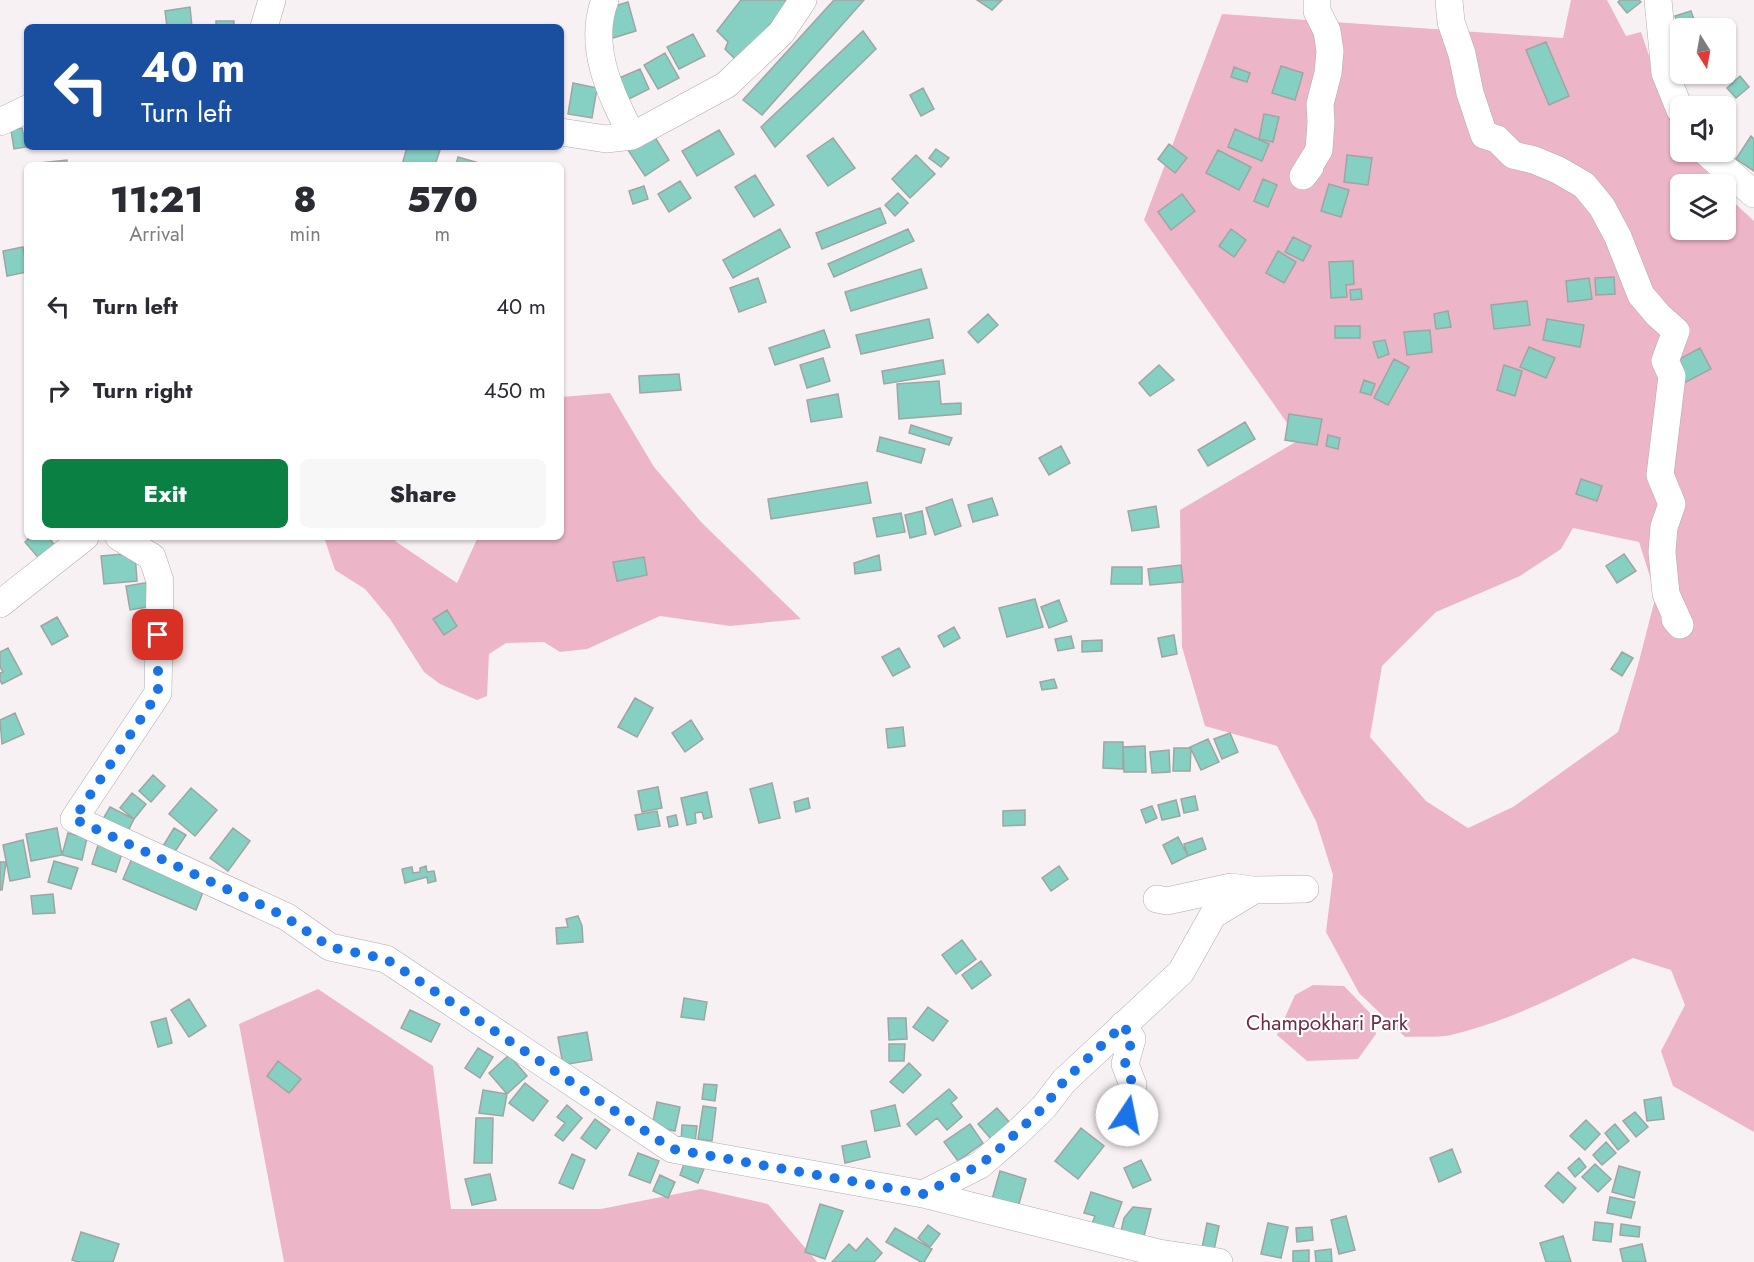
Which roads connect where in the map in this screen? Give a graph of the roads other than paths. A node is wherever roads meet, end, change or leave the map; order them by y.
1 (272, 0) edge
2 (606, 0) edge
3 (803, 0) edge
4 (1317, 0) edge
5 (1449, 0) edge
6 (1658, 0) edge
7 (265, 24) edge
8 (1674, 96) edge
9 (24, 110) edge
10 (0, 122) edge
11 (564, 132) edge
12 (632, 136) junction
13 (1717, 162) edge
14 (1310, 167) dead end
15 (1754, 194) edge
16 (81, 540) edge
17 (124, 540) edge
18 (0, 604) edge
19 (1676, 619) dead end
20 (1305, 889) dead end
21 (1254, 890) junction
22 (1157, 899) dead end
23 (1123, 1025) junction
24 (1127, 1115) dead end
25 (923, 1194) junction
26 (1219, 1262) edge

1 - 7 street
2 - 12 street
3 - 12 street
4 - 14 street
5 - 19 street
6 - 8 street
9 - 10 street
11 - 12 street
13 - 15 street
16 - 18 street
17 - 25 street
20 - 21 street
21 - 22 street
21 - 23 street
23 - 24 street
23 - 25 street
25 - 26 street

